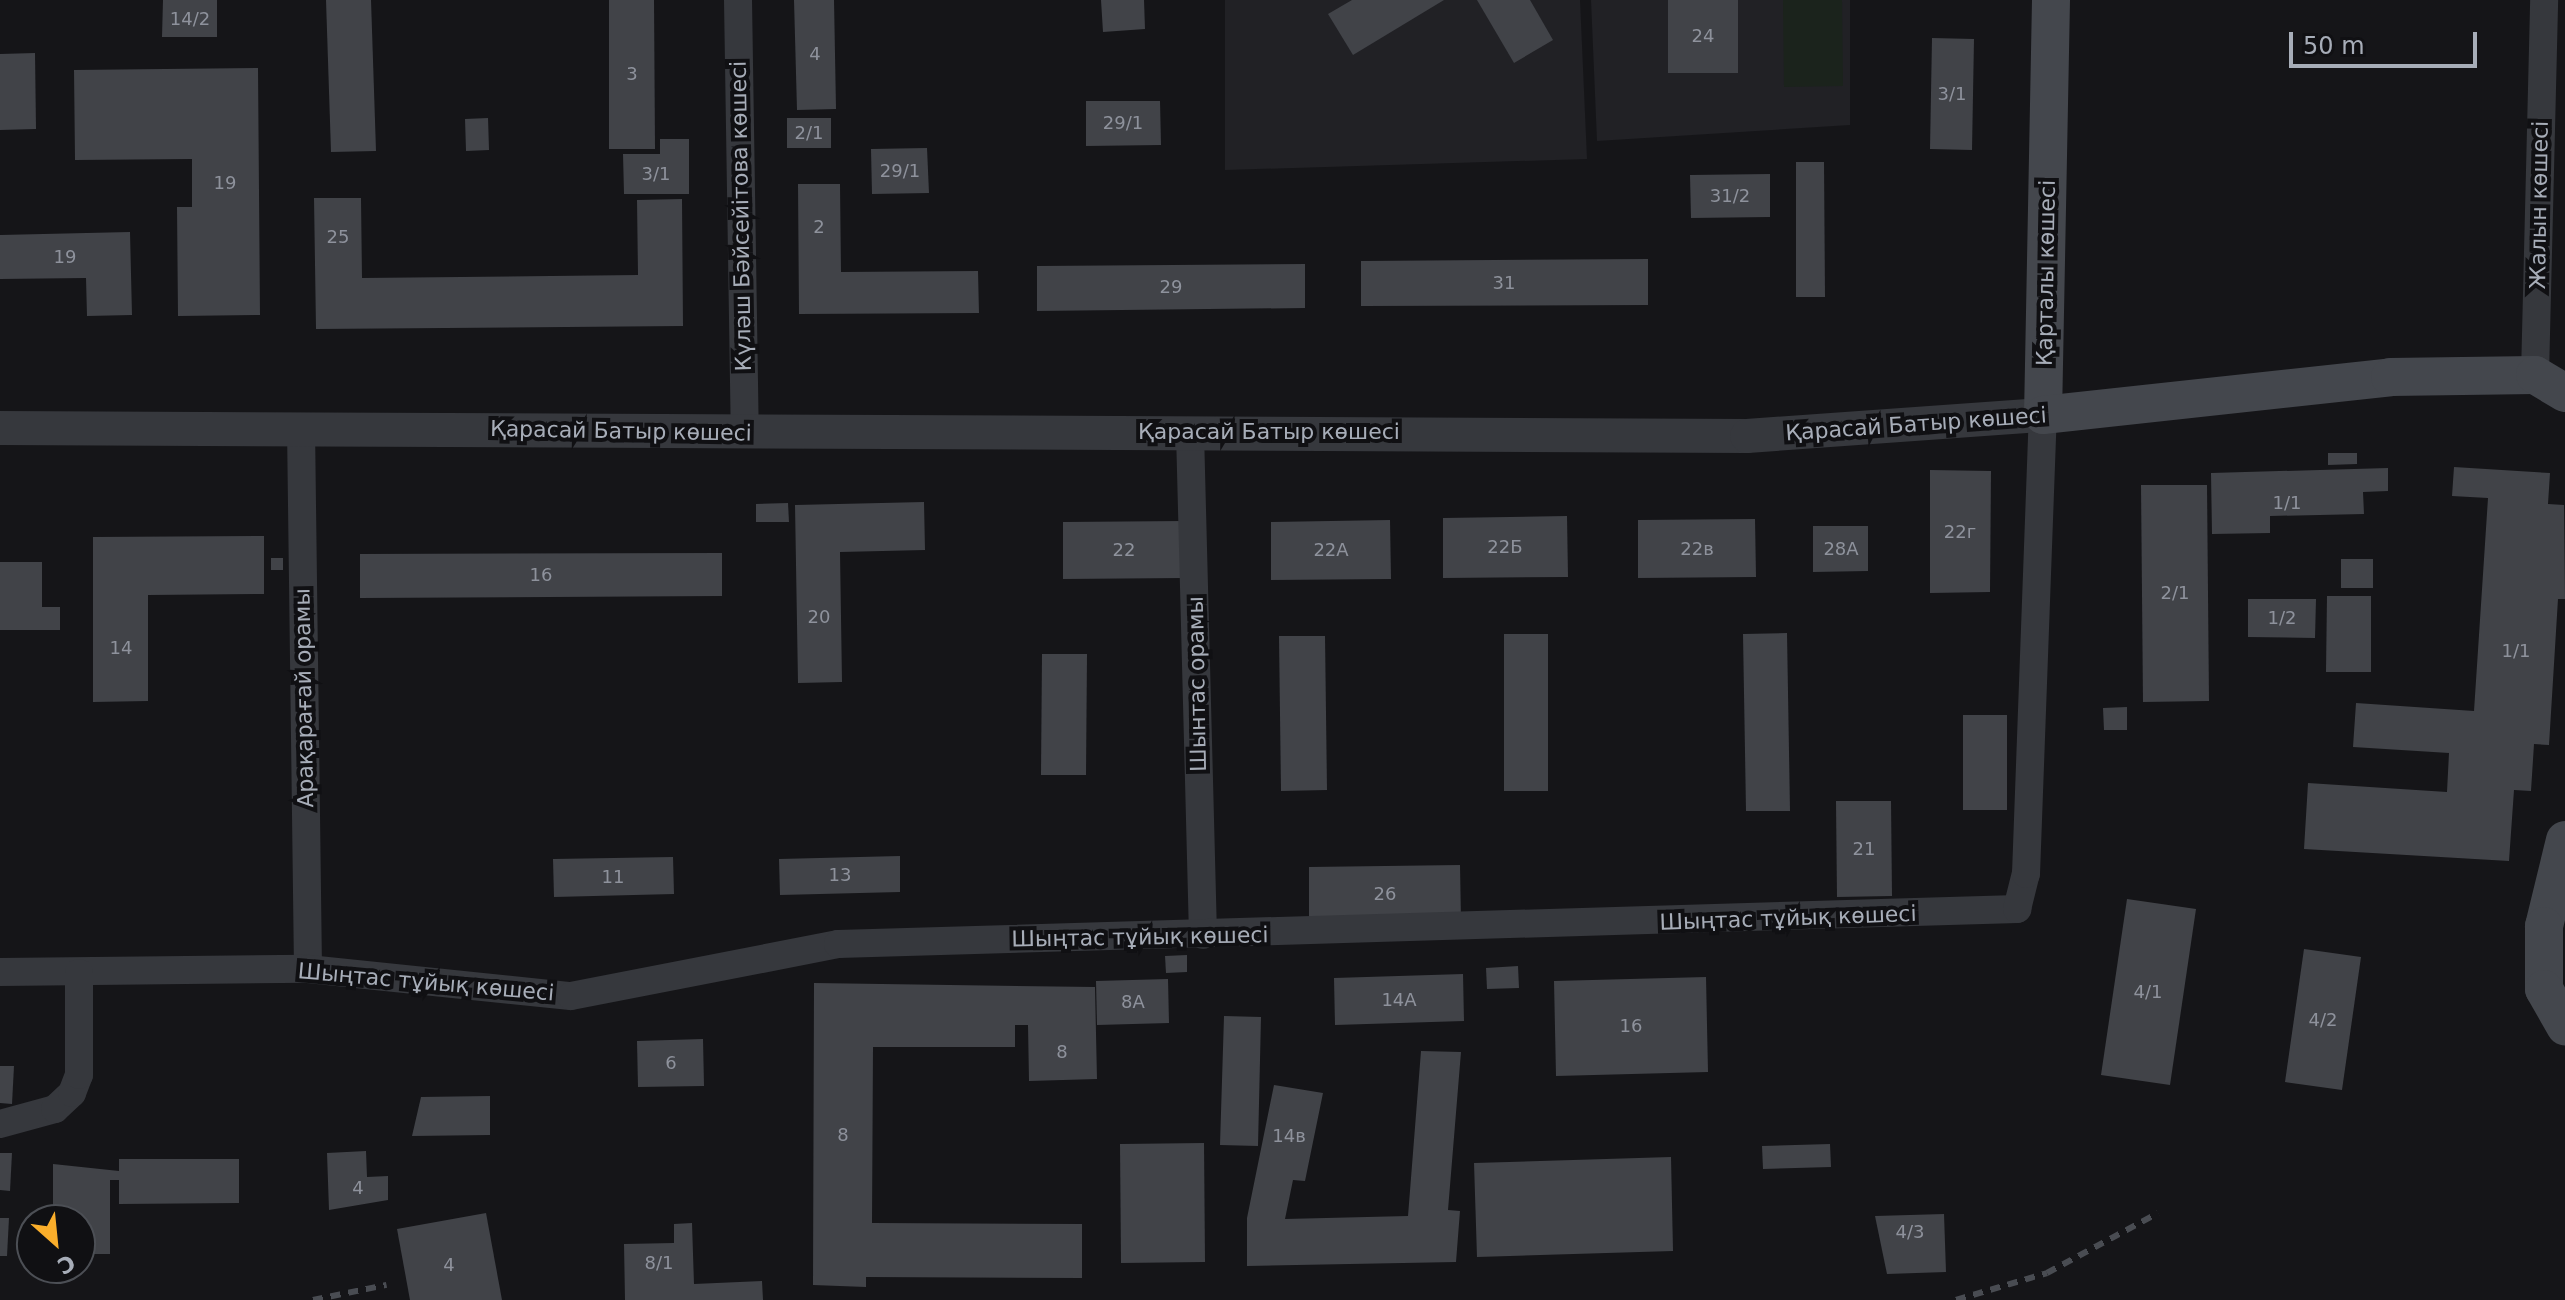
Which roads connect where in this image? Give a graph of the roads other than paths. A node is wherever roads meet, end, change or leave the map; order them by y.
1 (738, 0) edge
2 (2051, 0) edge
3 (2544, 0) edge
4 (2550, 384) edge
5 (2043, 415) junction
6 (301, 427) junction
7 (0, 428) edge
8 (745, 432) junction
9 (1190, 432) junction
10 (2030, 641) joint
11 (2565, 840) edge
12 (1203, 935) junction
13 (308, 969) junction
14 (0, 972) edge
15 (79, 973) junction
16 (2563, 1023) edge
17 (0, 1124) edge

1 - 8 street, Күләш Бәйсейітова көшесі
2 - 5 main road, Қарталы көшесі
3 - 4 street, Жалын көшесі
4 - 5 main road, Қарасай Батыр көшесі
5 - 9 street, Қарасай Батыр көшесі
5 - 10 street, Қарталы көшесі
6 - 7 street, Қарасай Батыр көшесі
6 - 8 street, Қарасай Батыр көшесі
6 - 13 street, Арақарағай орамы
8 - 9 street, Қарасай Батыр көшесі
9 - 12 street, Шынтас орамы
10 - 12 street, Шыңтас тұйық көшесі
11 - 16 main road
12 - 13 street, Шыңтас тұйық көшесі
13 - 15 street, Шыңтас тұйық көшесі
14 - 15 street, Шыңтас тұйық көшесі
15 - 17 street

